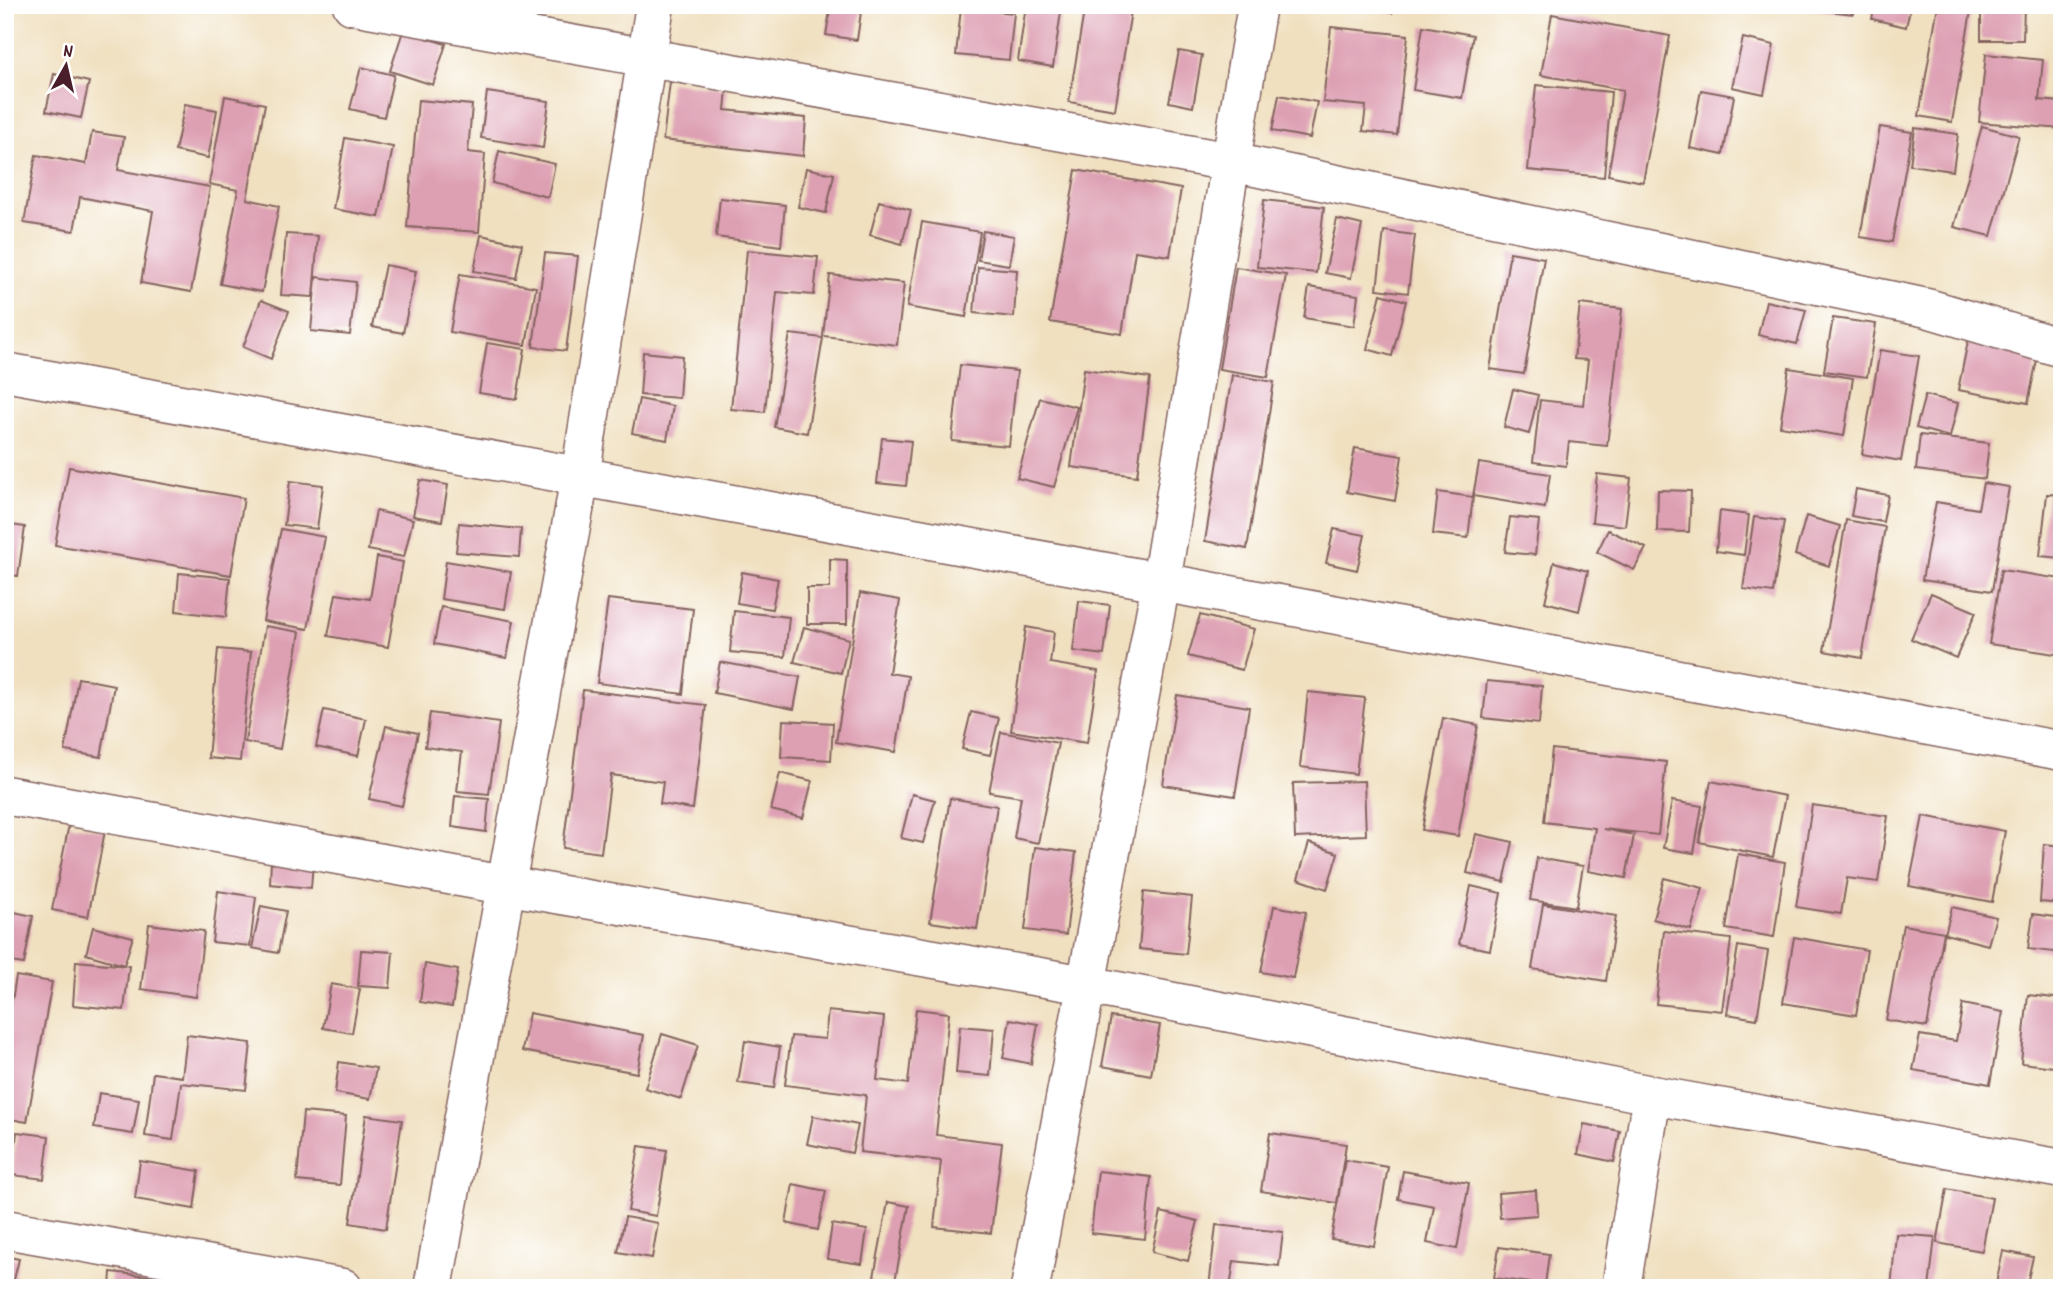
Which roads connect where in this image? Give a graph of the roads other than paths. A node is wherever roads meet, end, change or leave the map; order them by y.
1 (352, 5) edge
2 (655, 5) edge
3 (1257, 5) edge
4 (647, 59) junction
5 (1231, 162) junction
6 (2062, 348) edge
7 (5, 372) edge
8 (580, 477) junction
9 (1161, 582) junction
10 (2062, 751) edge
11 (5, 795) edge
12 (504, 885) junction
13 (1086, 985) junction
14 (1652, 1095) junction
15 (2062, 1170) edge
16 (5, 1229) edge
17 (343, 1288) edge
18 (433, 1288) edge
19 (1030, 1288) edge
20 (1621, 1288) edge

1 - 4 street
2 - 4 street
3 - 5 street
4 - 5 street
4 - 8 street
5 - 6 street
5 - 9 street
7 - 8 street
8 - 9 street
8 - 12 street
9 - 10 street
9 - 13 street
11 - 12 street
12 - 13 street
12 - 18 street
13 - 14 street
13 - 19 street
14 - 15 street
14 - 20 street
16 - 17 street

